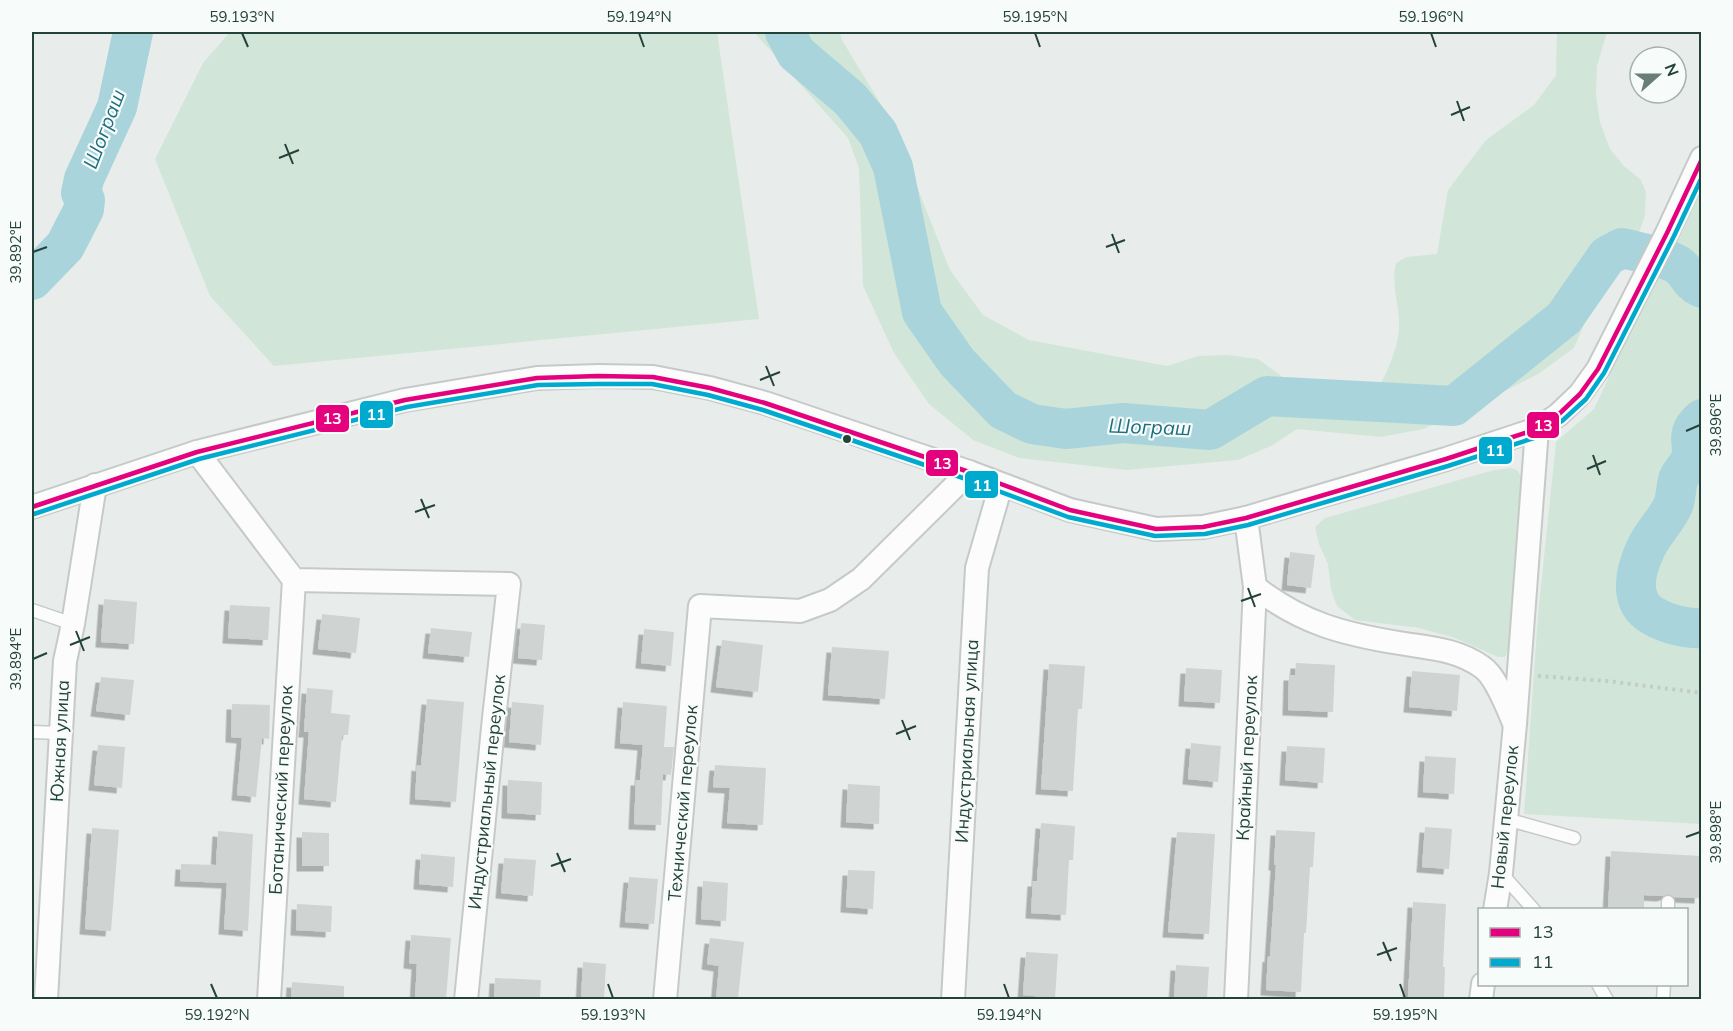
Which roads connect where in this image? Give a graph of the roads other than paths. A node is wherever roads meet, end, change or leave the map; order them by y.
1 (1701, 158) edge
2 (1537, 429) junction
3 (197, 452) junction
4 (969, 472) junction
5 (95, 485) junction
6 (1001, 485) junction
7 (32, 507) edge
8 (1246, 518) junction
9 (294, 580) junction
10 (1255, 587) junction
11 (32, 610) edge
12 (73, 624) junction
13 (1515, 724) junction
14 (32, 732) edge
15 (61, 733) junction
16 (1506, 819) junction
17 (1574, 838) dead end
18 (1501, 873) junction
19 (1495, 908) edge
20 (1533, 908) edge
21 (1599, 986) edge
22 (46, 999) edge
23 (269, 999) edge
24 (466, 999) edge
25 (665, 999) edge
26 (953, 999) edge
27 (1236, 999) edge
28 (1607, 999) edge

1 - 2 street
2 - 8 street
2 - 13 street, Новый переулок
3 - 4 street
3 - 5 street
3 - 9 street
4 - 6 street
4 - 25 street, Технический переулок
5 - 7 street
5 - 12 street, Южная улица
6 - 8 street
6 - 26 street, Индустриальная улица
8 - 10 street, Крайный переулок
9 - 23 street, Ботанический переулок
9 - 24 street, Индустриальный переулок
10 - 13 street
10 - 27 street, Крайный переулок
11 - 12 lane
12 - 15 street, Южная улица
13 - 16 street, Новый переулок
14 - 15 lane
15 - 22 street, Южная улица
16 - 17 lane
16 - 18 street, Новый переулок
18 - 19 street, Новый переулок
18 - 20 lane
21 - 28 lane

